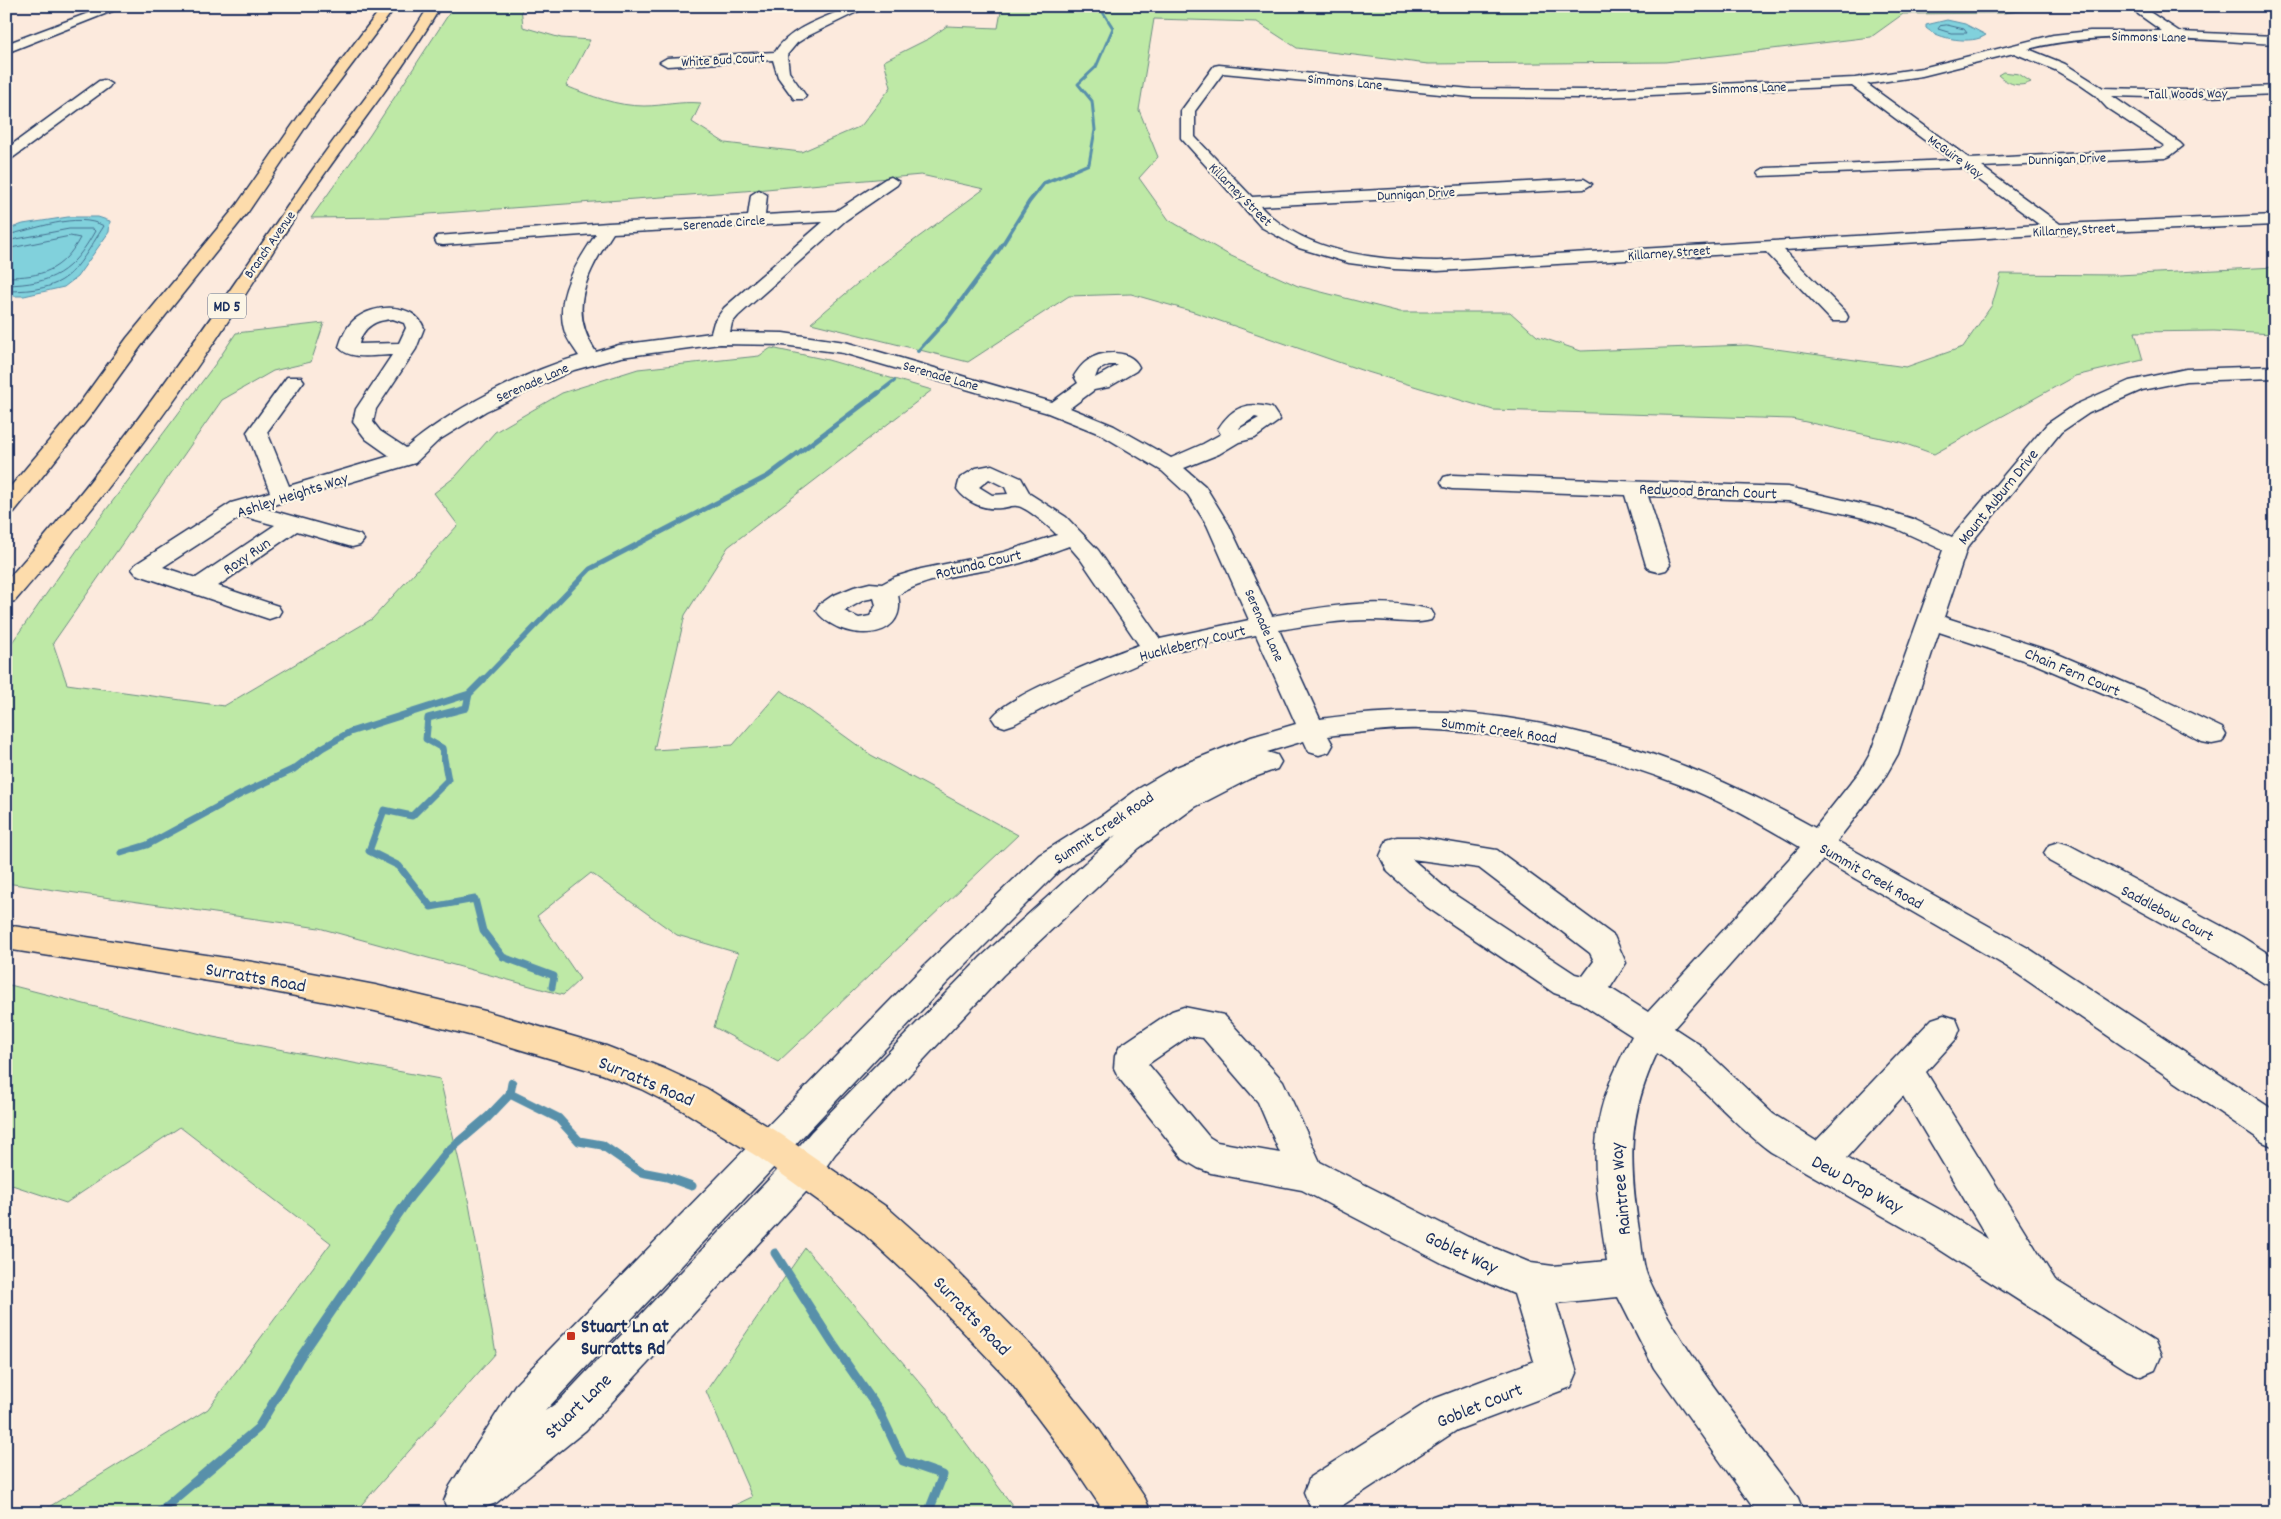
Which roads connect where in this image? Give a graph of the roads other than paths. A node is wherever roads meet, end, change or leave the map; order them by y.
1 (119, 6) edge
2 (390, 6) edge
3 (435, 6) edge
4 (863, 6) edge
5 (2142, 11) dead end
6 (2177, 36) junction
7 (2275, 40) edge
8 (2014, 48) junction
9 (6, 49) edge
10 (779, 56) junction
11 (667, 62) dead end
12 (1219, 69) joint
13 (1855, 82) junction
14 (104, 84) dead end
15 (2275, 90) edge
16 (2100, 92) junction
17 (799, 96) dead end
18 (6, 156) edge
19 (1966, 163) junction
20 (1766, 173) dead end
21 (891, 182) dead end
22 (1584, 184) dead end
23 (759, 195) dead end
24 (1248, 202) junction
25 (840, 216) junction
26 (756, 220) junction
27 (2275, 220) edge
28 (608, 228) junction
29 (2056, 229) junction
30 (443, 240) dead end
31 (1770, 246) junction
32 (1839, 318) dead end
33 (720, 338) junction
34 (406, 350) dead end
35 (590, 358) junction
36 (2275, 372) edge
37 (294, 381) dead end
38 (1089, 384) dead end
39 (1056, 408) junction
40 (1233, 436) dead end
41 (406, 458) junction
42 (1170, 466) junction
43 (1452, 482) dead end
44 (1634, 487) junction
45 (282, 495) junction
46 (1022, 498) dead end
47 (6, 507) edge
48 (239, 508) junction
49 (294, 523) junction
50 (1073, 537) junction
51 (352, 540) dead end
52 (1956, 547) junction
53 (1658, 565) dead end
54 (198, 588) junction
55 (884, 592) dead end
56 (6, 596) edge
57 (269, 612) dead end
58 (1422, 615) dead end
59 (1929, 620) junction
60 (1264, 625) junction
61 (1154, 648) junction
62 (1005, 718) dead end
63 (2212, 735) dead end
64 (1316, 738) junction
65 (1813, 850) junction
66 (2059, 853) dead end
67 (6, 937) edge
68 (2275, 974) edge
69 (1590, 992) junction
70 (1944, 1029) dead end
71 (1651, 1030) junction
72 (1906, 1070) junction
73 (2275, 1131) edge
74 (770, 1146) junction
75 (2275, 1149) edge
76 (1820, 1162) junction
77 (803, 1169) junction
78 (1307, 1174) junction
79 (1628, 1277) junction
80 (1530, 1282) junction
81 (2042, 1294) junction
82 (2141, 1356) dead end
83 (1325, 1492) dead end
84 (459, 1507) edge
85 (1130, 1513) edge
86 (1783, 1513) edge

1 - 9 street
2 - 47 main road
3 - 56 main road, Branch Avenue / MD 5
4 - 10 street
5 - 6 street
6 - 7 street, Simmons Lane
6 - 8 street, Simmons Lane
8 - 13 street, Simmons Lane
8 - 16 street, Dunnigan Drive
10 - 11 street, White Bud Court
10 - 17 street
12 - 13 street, Simmons Lane
12 - 24 street, Killarney Street
13 - 19 street, McGuire Way
14 - 18 street
15 - 16 street, Tall Woods Way
16 - 19 street, Dunnigan Drive
19 - 20 street, Dunnigan Drive
19 - 29 street, McGuire Way
21 - 25 street
22 - 24 street, Dunnigan Drive
23 - 26 street
24 - 31 street, Killarney Street
25 - 26 street, Serenade Circle
25 - 33 street
26 - 28 street, Serenade Circle
27 - 29 street, Killarney Street
28 - 30 street, Serenade Circle
28 - 35 street
29 - 31 street, Killarney Street
31 - 32 street
33 - 35 street, Serenade Lane
33 - 39 street, Serenade Lane
34 - 41 street
35 - 41 street, Serenade Lane
36 - 52 street, Mount Auburn Drive
37 - 45 street
38 - 39 street
39 - 42 street, Serenade Lane
40 - 42 street
41 - 45 street, Ashley Heights Way
42 - 60 street, Serenade Lane
43 - 44 street, Redwood Branch Court
44 - 52 street, Redwood Branch Court
44 - 53 street
45 - 48 street, Ashley Heights Way
46 - 50 street
48 - 49 street
48 - 54 street, Ashley Heights Way
49 - 51 street
49 - 54 street, Roxy Run
50 - 55 street, Rotunda Court
50 - 61 street
52 - 59 street, Mount Auburn Drive
54 - 57 street, Ashley Heights Way
58 - 60 street, Huckleberry Court
59 - 63 street, Chain Fern Court
59 - 65 street, Mount Auburn Drive
60 - 61 street, Huckleberry Court
60 - 64 street, Serenade Lane
61 - 62 street, Huckleberry Court
64 - 65 street, Summit Creek Road
64 - 74 street, Summit Creek Road
64 - 77 street, Summit Creek Road
65 - 71 street, Raintree Way
65 - 73 street, Summit Creek Road
65 - 75 street, Summit Creek Road
66 - 68 street, Saddlebow Court
67 - 74 main road, Surratts Road
69 - 69 street, Dew Drop Way
69 - 71 street, Dew Drop Way
70 - 72 street
71 - 76 street, Dew Drop Way
71 - 79 street, Raintree Way
72 - 76 street
72 - 81 street
74 - 77 main road, Surratts Road
74 - 84 street, Stuart Lane
76 - 81 street, Dew Drop Way
77 - 84 street, Stuart Lane
77 - 85 main road, Surratts Road
78 - 78 street, Goblet Way
78 - 80 street, Goblet Way
79 - 80 street, Goblet Way
79 - 86 street, Raintree Way
80 - 83 street, Goblet Court
81 - 82 street, Dew Drop Way

